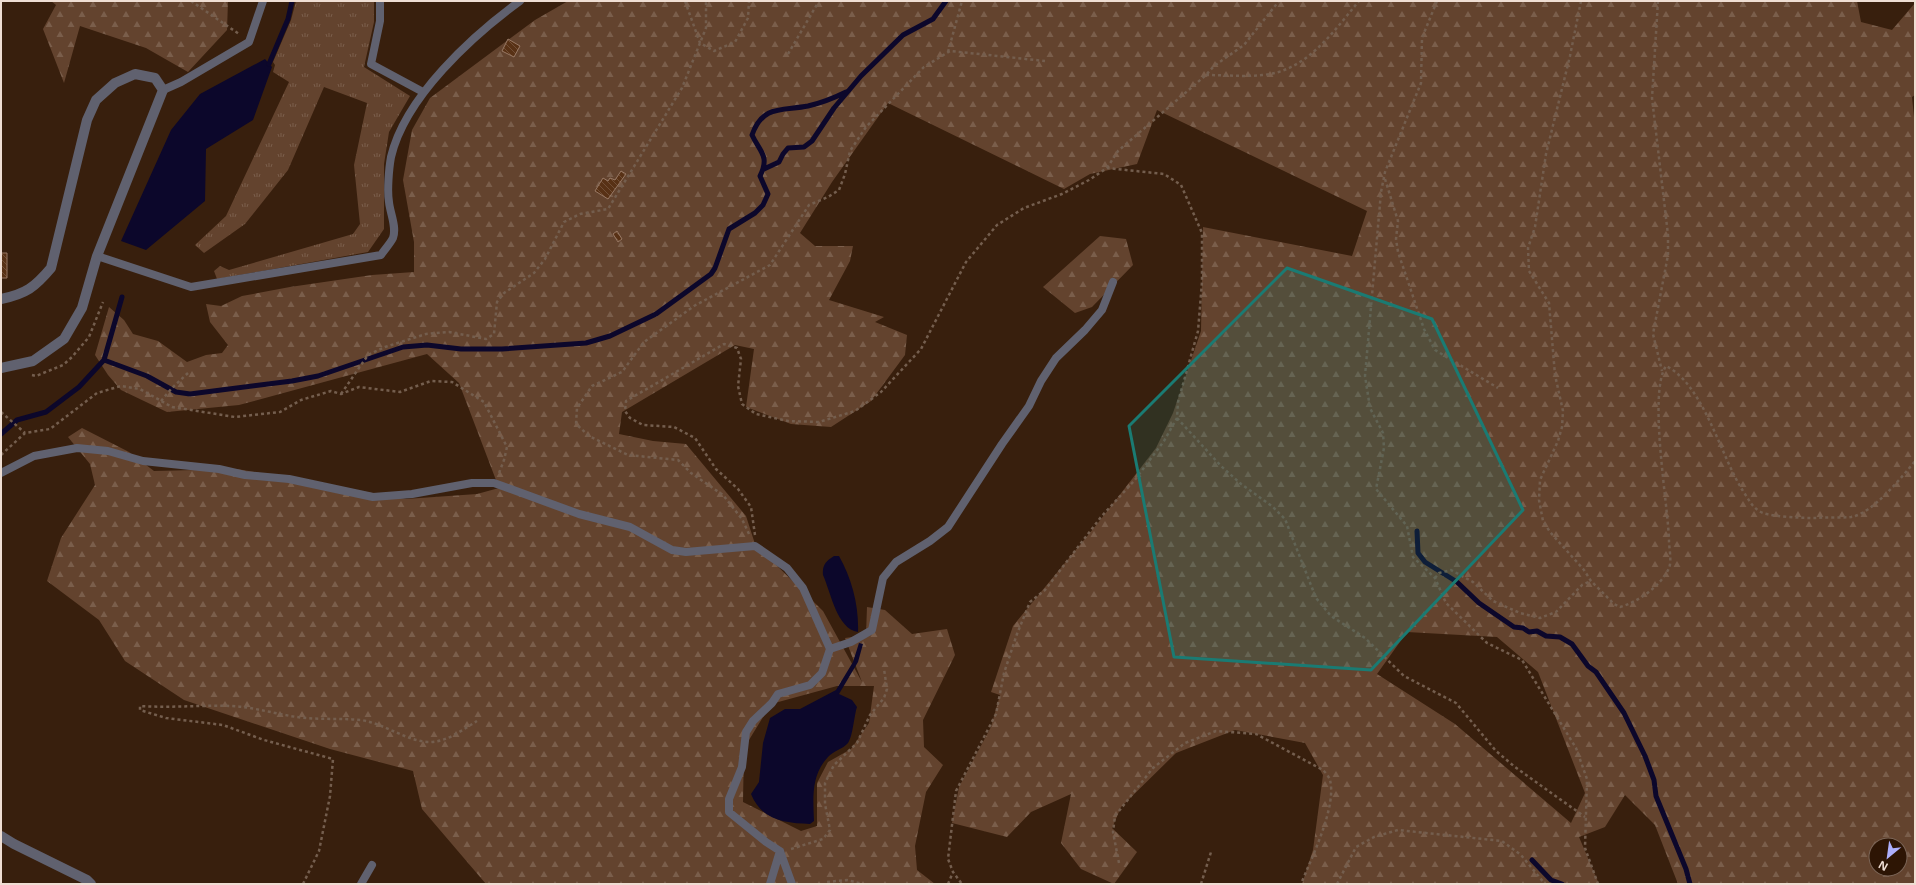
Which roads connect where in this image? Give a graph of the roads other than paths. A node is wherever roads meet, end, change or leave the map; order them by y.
1 (263, 1) edge
2 (380, 1) edge
3 (520, 1) edge
4 (163, 90) junction
5 (423, 92) junction
6 (97, 256) junction
7 (1113, 282) dead end
8 (1, 299) edge
9 (1, 368) edge
10 (1, 473) edge
11 (830, 649) junction
12 (1, 836) edge
13 (780, 851) junction
14 (372, 864) dead end
15 (91, 884) edge
16 (361, 884) edge
17 (770, 884) edge
18 (792, 884) edge

1 - 4 lane
2 - 5 lane
3 - 5 lane
4 - 6 street
4 - 8 street
5 - 6 lane
6 - 9 street
7 - 11 lane
10 - 11 lane
11 - 13 lane
12 - 15 street
13 - 17 lane
13 - 18 lane
14 - 16 lane

